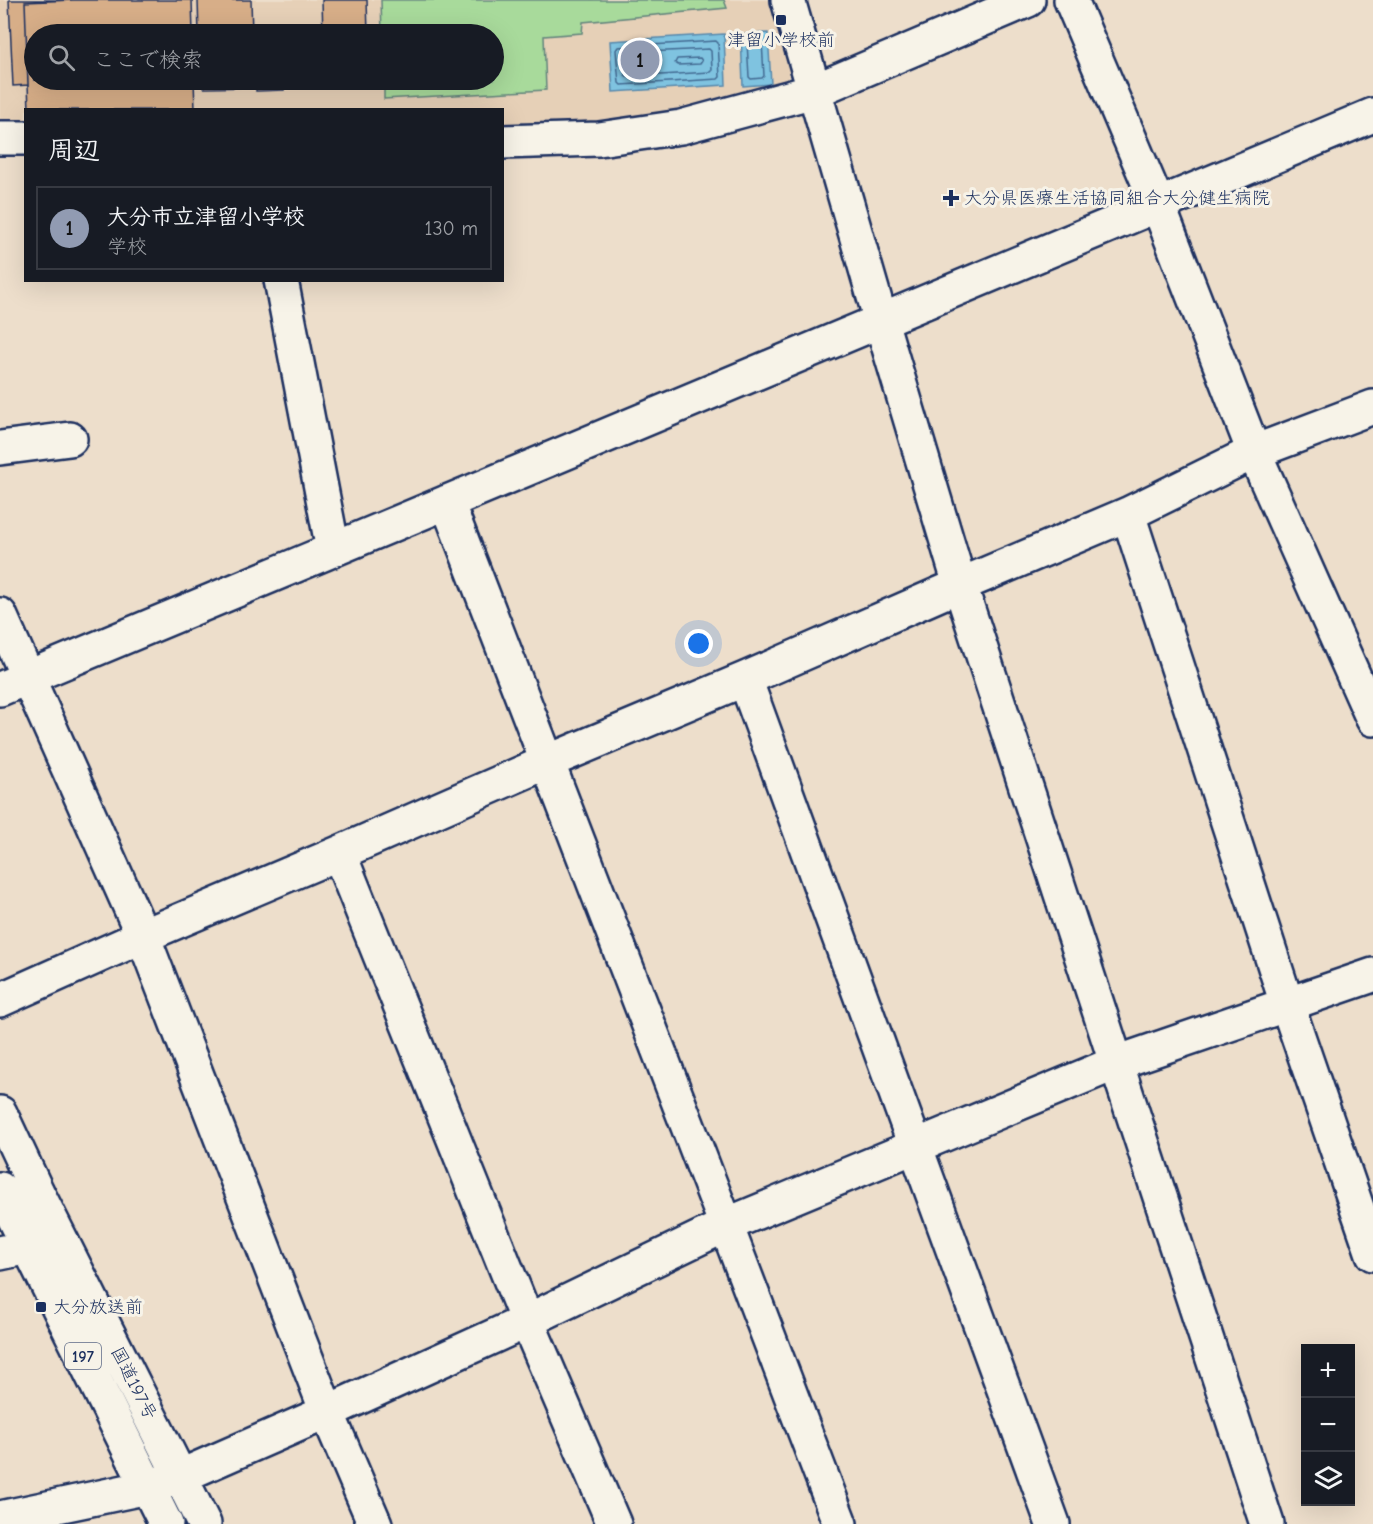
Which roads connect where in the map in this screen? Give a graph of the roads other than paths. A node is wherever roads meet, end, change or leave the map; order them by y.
1 (788, 0) edge
2 (1028, 0) edge
3 (1071, 0) edge
4 (814, 91) junction
5 (1373, 115) edge
6 (0, 138) edge
7 (24, 138) edge
8 (504, 142) edge
9 (1158, 205) junction
10 (281, 282) edge
11 (881, 321) junction
12 (1373, 407) edge
13 (70, 439) dead end
14 (0, 448) edge
15 (1254, 452) junction
16 (447, 502) junction
17 (1128, 514) junction
18 (333, 550) junction
19 (960, 585) junction
20 (0, 615) edge
21 (745, 680) junction
22 (14, 684) edge
23 (1373, 719) edge
24 (547, 762) junction
25 (339, 853) junction
26 (142, 936) junction
27 (1373, 975) edge
28 (0, 1000) edge
29 (1287, 1004) junction
30 (1116, 1063) junction
31 (0, 1113) edge
32 (915, 1146) junction
33 (0, 1189) edge
34 (726, 1225) junction
35 (14, 1250) edge
36 (1373, 1254) edge
37 (527, 1321) junction
38 (327, 1412) junction
39 (181, 1476) junction
40 (148, 1487) junction
41 (0, 1518) edge
42 (166, 1524) edge
43 (204, 1524) edge
44 (375, 1524) edge
45 (614, 1524) edge
46 (840, 1524) edge
47 (1053, 1524) edge
48 (1267, 1524) edge

1 - 4 main road
2 - 4 main road
3 - 9 main road
4 - 8 main road
4 - 11 main road
5 - 9 main road
6 - 7 main road
9 - 11 main road
9 - 15 main road
10 - 18 main road
11 - 16 main road
11 - 19 main road
12 - 15 main road
13 - 14 main road
15 - 17 main road
15 - 23 main road
16 - 18 main road
16 - 24 main road
17 - 19 main road
17 - 29 main road
18 - 22 main road
19 - 21 main road
19 - 30 main road
20 - 22 main road
21 - 24 main road
21 - 32 main road
22 - 26 main road
24 - 25 main road
24 - 34 main road
25 - 26 main road
25 - 37 main road
26 - 28 main road
26 - 38 main road
27 - 29 main road
29 - 30 main road
29 - 36 main road
30 - 32 main road
30 - 48 main road
31 - 39 main road, 国道197号 / 197
32 - 34 main road
32 - 47 main road
33 - 35 main road, 国道197号 / 197
34 - 37 main road
34 - 46 main road
35 - 40 main road, 国道197号 / 197
37 - 38 main road
37 - 45 main road
38 - 39 main road
38 - 44 main road
39 - 40 main road
39 - 43 main road, 国道197号 / 197
40 - 41 main road
40 - 42 main road, 国道197号 / 197

